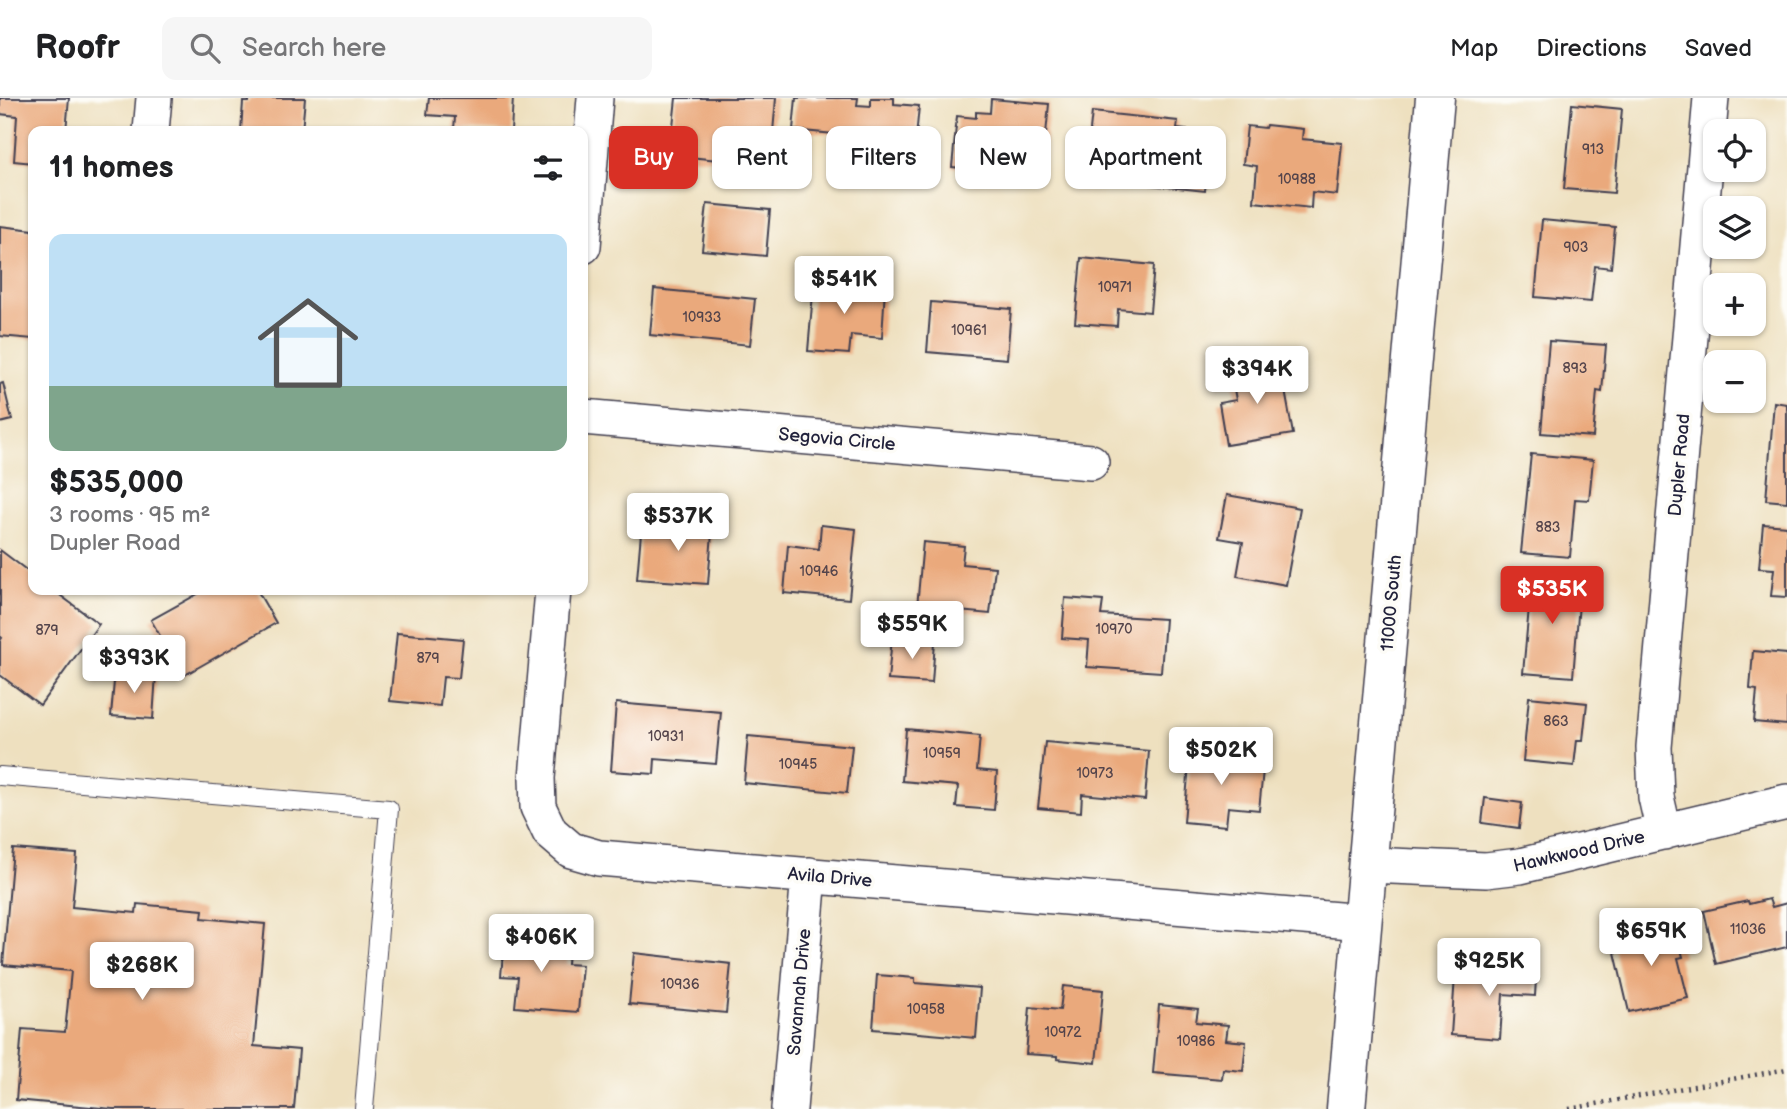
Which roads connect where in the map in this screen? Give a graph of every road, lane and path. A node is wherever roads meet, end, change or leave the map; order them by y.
1 (154, 98) edge
2 (595, 98) edge
3 (1435, 98) edge
4 (1711, 98) edge
5 (151, 126) edge
6 (588, 184) edge
7 (588, 417) edge
8 (1091, 462) dead end
9 (553, 595) edge
10 (0, 776) edge
11 (1787, 802) edge
12 (1664, 832) junction
13 (1368, 865) junction
14 (809, 875) junction
15 (1363, 922) junction
16 (1787, 1069) edge
17 (364, 1109) edge
18 (789, 1109) edge
19 (1346, 1109) edge
20 (1569, 1109) edge

1 - 5 street
2 - 6 street
3 - 13 street, 11000 South
4 - 12 street, Dupler Road
7 - 8 street, Segovia Circle
9 - 14 street, Avila Drive
10 - 17 lane
11 - 12 street, Hawkwood Drive
12 - 13 street, Hawkwood Drive
13 - 15 street, 11000 South
14 - 15 street, Avila Drive
14 - 18 street, Savannah Drive
15 - 19 street, 11000 South
16 - 20 path

